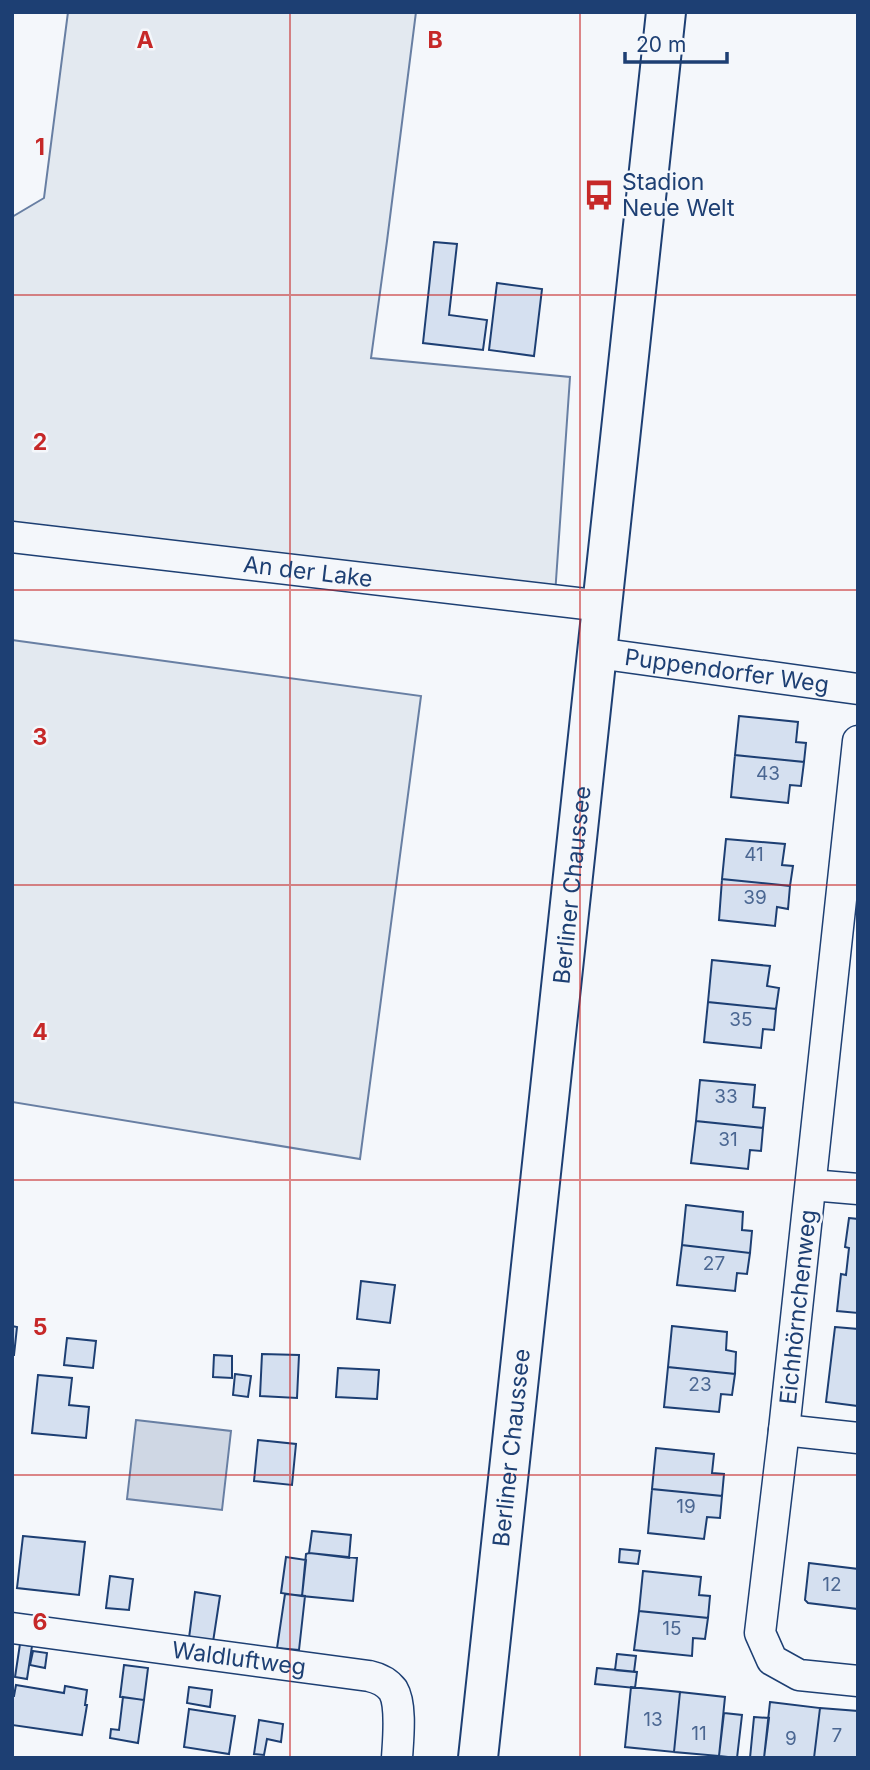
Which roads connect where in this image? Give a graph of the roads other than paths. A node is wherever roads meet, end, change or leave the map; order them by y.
1 (666, 12) edge
2 (12, 537) edge
3 (603, 606) junction
4 (597, 653) junction
5 (858, 689) edge
6 (858, 741) edge
7 (846, 950) edge
8 (811, 1185) junction
9 (858, 1189) edge
10 (784, 1430) junction
11 (858, 1438) edge
12 (12, 1628) edge
13 (858, 1681) edge
14 (397, 1758) edge
15 (478, 1758) edge

1 - 3 main road, Berliner Chaussee
2 - 3 street, An der Lake
3 - 4 main road, Berliner Chaussee
4 - 5 street, Puppendorfer Weg
4 - 15 main road, Berliner Chaussee
6 - 7 street, Eichhörnchenweg
7 - 8 street, Eichhörnchenweg
8 - 9 street, Eichhörnchenweg
8 - 10 street, Eichhörnchenweg
10 - 11 street, Eichhörnchenweg
10 - 13 street, Eichhörnchenweg
12 - 14 street, Waldluftweg

